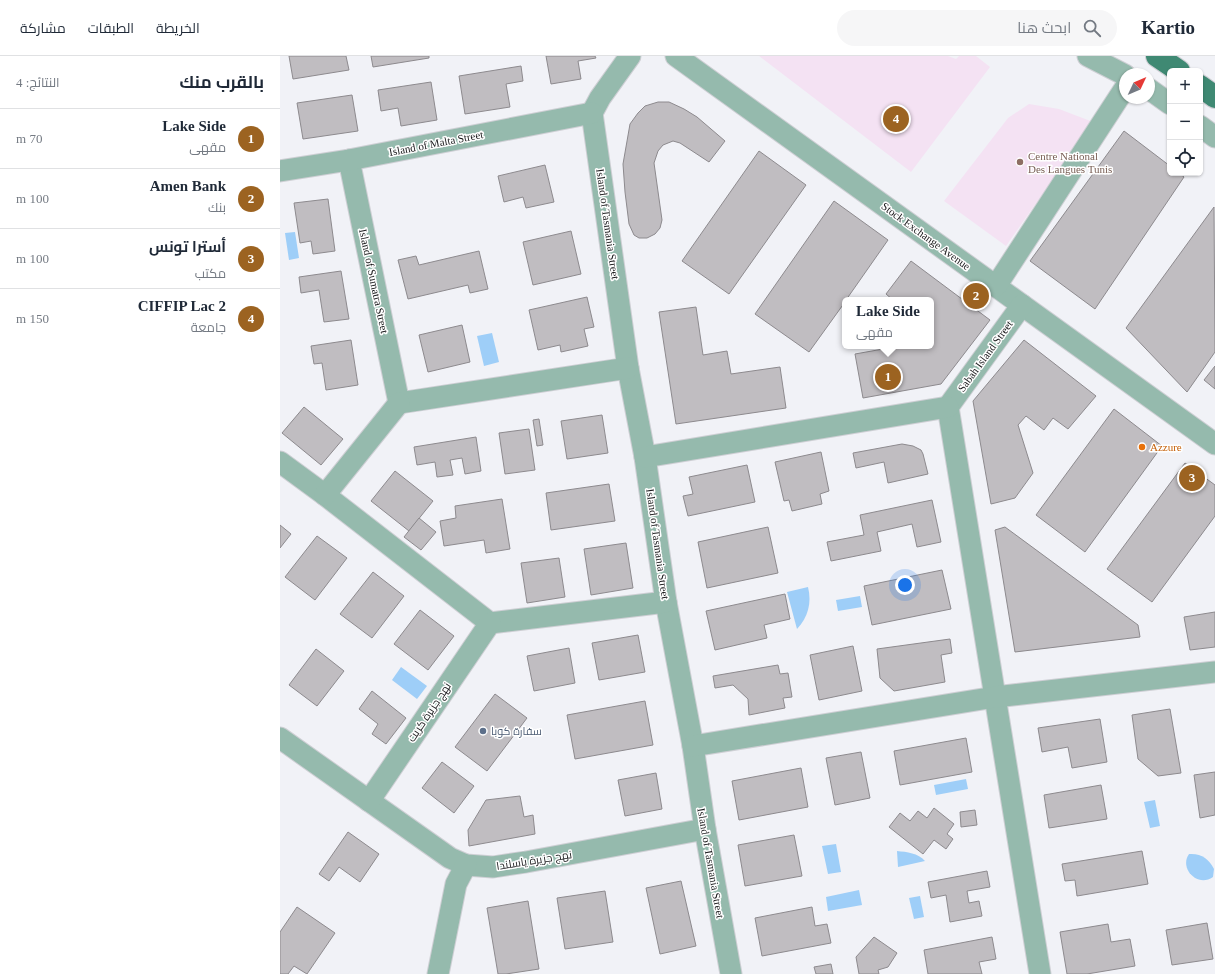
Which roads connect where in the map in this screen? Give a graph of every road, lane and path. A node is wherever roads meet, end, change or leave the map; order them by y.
1 (630, 56) edge
2 (676, 56) edge
3 (1088, 56) edge
4 (1157, 56) edge
5 (1175, 68) edge
6 (1119, 73) edge
7 (1203, 88) edge
8 (1155, 93) edge
9 (1119, 97) edge
10 (1215, 97) edge
11 (1167, 102) edge
12 (592, 113) junction
13 (1203, 128) edge
14 (1215, 137) edge
15 (349, 160) junction
16 (280, 171) edge
17 (996, 286) junction
18 (1022, 305) junction
19 (628, 368) junction
20 (399, 403) junction
21 (948, 407) junction
22 (1215, 444) edge
23 (645, 457) junction
24 (280, 462) edge
25 (325, 495) junction
26 (666, 602) junction
27 (490, 623) junction
28 (1215, 672) edge
29 (995, 697) junction
30 (280, 738) edge
31 (693, 746) junction
32 (369, 801) junction
33 (705, 830) junction
34 (466, 864) junction
35 (438, 974) edge
36 (731, 974) edge
37 (1040, 974) edge

1 - 12 street
2 - 17 street, Stock Exchange Avenue
3 - 6 street
4 - 5 main road
7 - 10 main road
8 - 11 street
9 - 17 street
12 - 15 street, Island of Malta Street
12 - 19 street, Island of Tasmania Street
13 - 14 street
15 - 16 street, Island of Malta Street
15 - 20 street, Island of Sumatra Street
17 - 18 street, Stock Exchange Avenue
18 - 21 street, Sabah Island Street
18 - 22 street, Stock Exchange Avenue
19 - 20 street
19 - 23 street, Island of Tasmania Street
20 - 25 street
21 - 23 street
21 - 29 street
23 - 26 street, Island of Tasmania Street
24 - 25 street
25 - 27 street
26 - 27 street
26 - 31 street, Island of Tasmania Street
27 - 32 street, نهج جزيرة كريت
28 - 29 street
29 - 31 street
29 - 37 street
30 - 32 street, نهج جزيرة ياسلندا
31 - 33 street, Island of Tasmania Street
32 - 34 street, نهج جزيرة ياسلندا
33 - 34 street, نهج جزيرة ياسلندا
33 - 36 street, Island of Tasmania Street
34 - 35 street

